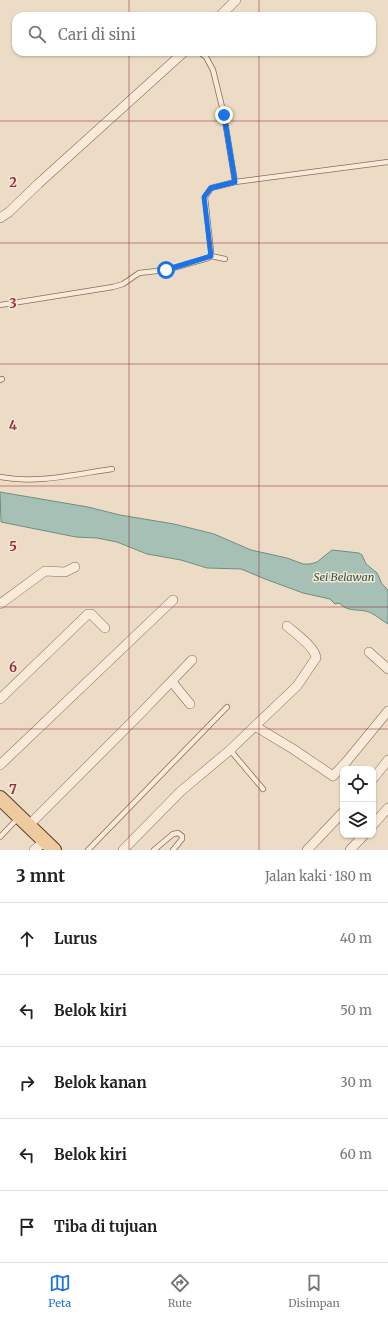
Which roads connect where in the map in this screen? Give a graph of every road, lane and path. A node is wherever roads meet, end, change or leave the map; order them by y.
1 (236, 0) edge
2 (224, 12) edge
3 (180, 56) edge
4 (205, 56) edge
5 (388, 162) edge
6 (235, 182) junction
7 (0, 218) edge
8 (211, 256) junction
9 (225, 259) dead end
10 (0, 305) edge
11 (112, 469) dead end
12 (0, 477) edge
13 (75, 567) dead end
14 (174, 600) dead end
15 (0, 604) edge
16 (288, 626) dead end
17 (104, 628) dead end
18 (369, 652) dead end
19 (192, 660) dead end
20 (388, 669) edge
21 (172, 682) junction
22 (0, 699) edge
23 (190, 704) dead end
24 (227, 707) dead end
25 (388, 711) edge
26 (255, 726) junction
27 (230, 750) junction
28 (388, 760) edge
29 (0, 765) edge
30 (376, 775) edge
31 (263, 789) dead end
32 (0, 798) edge
33 (388, 808) edge
34 (340, 815) edge
35 (24, 821) junction
36 (376, 822) edge
37 (0, 837) edge
38 (361, 838) edge
39 (44, 847) edge
40 (88, 850) edge
41 (123, 850) edge
42 (154, 850) edge
43 (173, 850) edge
44 (307, 850) edge
45 (350, 850) edge

1 - 2 street
3 - 7 street
4 - 6 lane
5 - 6 lane
6 - 8 lane
8 - 9 lane
8 - 10 lane
11 - 12 lane
13 - 15 street
14 - 29 street
16 - 26 street
17 - 22 street
18 - 20 street
19 - 21 street
21 - 23 street
21 - 35 street
24 - 40 lane
25 - 26 street
26 - 27 street
27 - 31 lane
27 - 41 street
28 - 30 street
32 - 35 main road
33 - 36 street
34 - 44 street
35 - 37 lane
35 - 39 main road
38 - 45 street
42 - 43 lane

